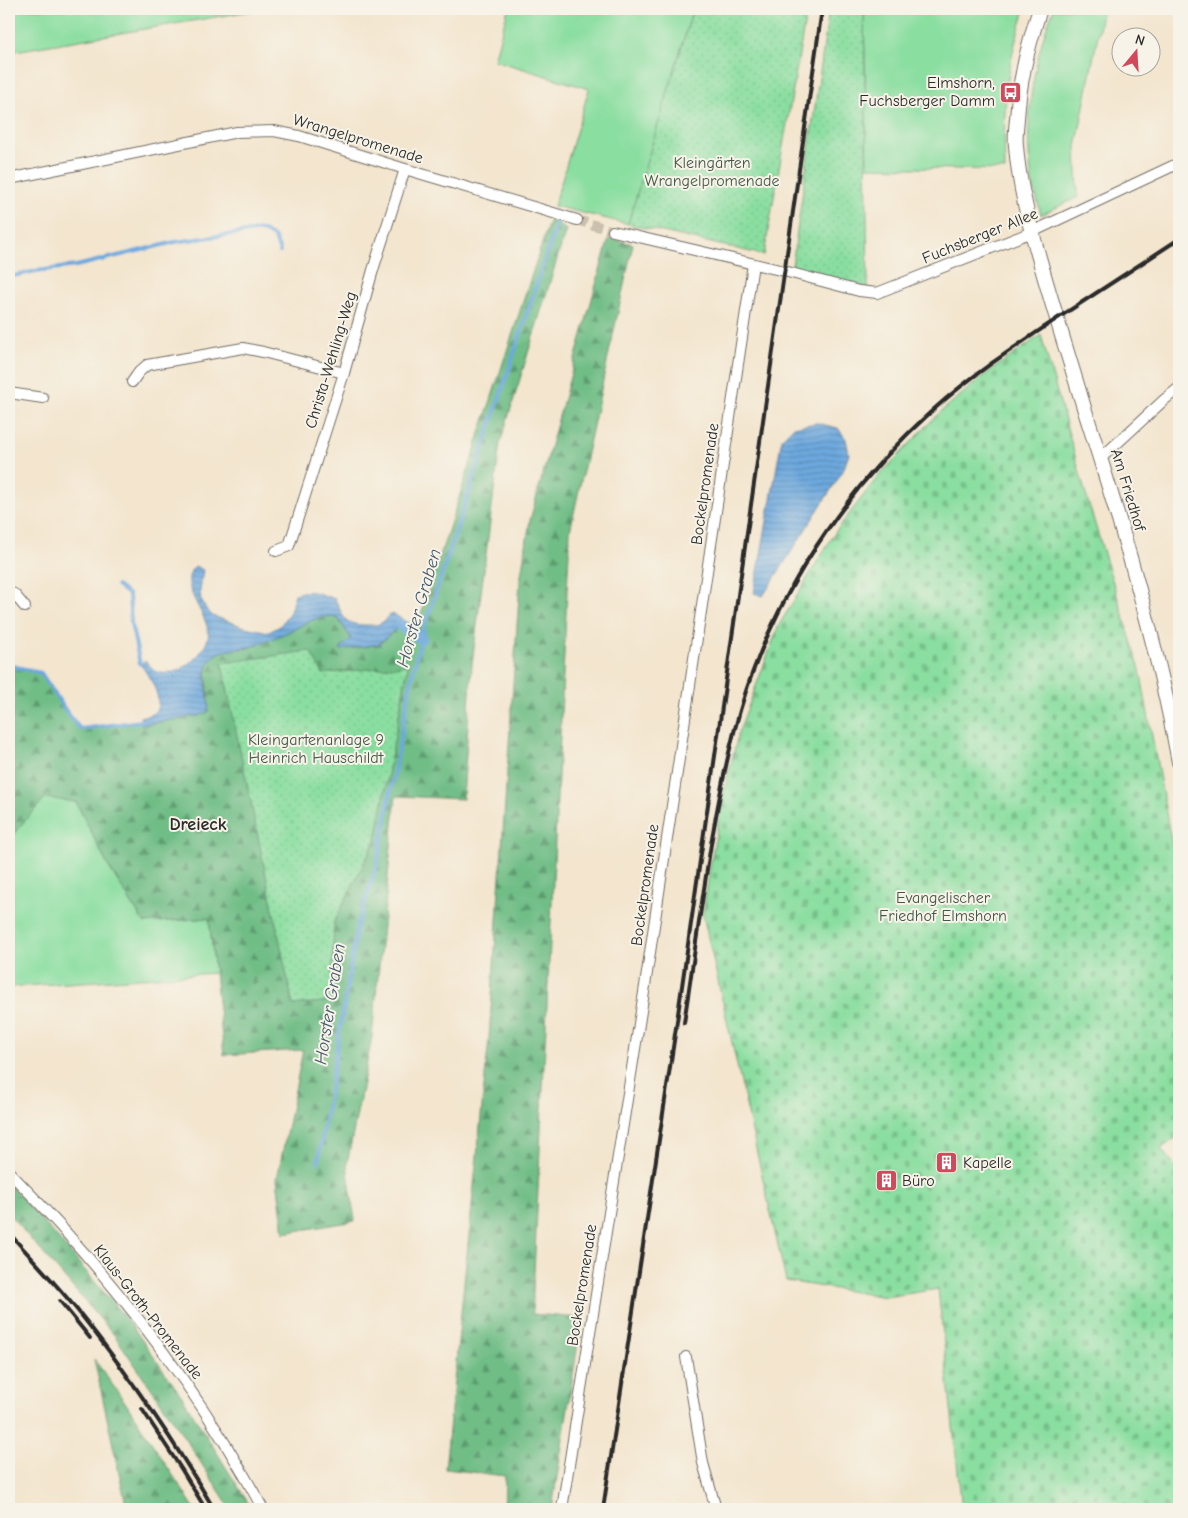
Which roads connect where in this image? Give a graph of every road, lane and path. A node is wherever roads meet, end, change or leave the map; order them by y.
1 (1040, 9) edge
2 (1179, 163) edge
3 (405, 169) junction
4 (9, 179) edge
5 (577, 220) tunnel mouth
6 (613, 231) tunnel mouth
7 (1032, 232) junction
8 (753, 264) junction
9 (344, 373) junction
10 (132, 382) dead end
11 (1179, 388) edge
12 (9, 393) edge
13 (43, 398) dead end
14 (1101, 458) junction
15 (276, 551) dead end
16 (9, 592) edge
17 (25, 607) dead end
18 (1179, 762) edge
19 (9, 1172) edge
20 (686, 1357) dead end
21 (263, 1509) edge
22 (562, 1509) edge
23 (716, 1509) edge

1 - 7 street, Am Friedhof
2 - 7 street, Fuchsberger Allee
3 - 4 street, Wrangelpromenade
3 - 5 street, Wrangelpromenade
3 - 9 street, Christa-Wehling-Weg
6 - 8 street
7 - 8 street, Fuchsberger Allee
7 - 14 street, Am Friedhof
8 - 22 street, Bockelpromenade
9 - 10 street
9 - 15 street, Christa-Wehling-Weg
11 - 14 street
12 - 13 street
14 - 18 street, Am Friedhof
16 - 17 street
19 - 21 street, Klaus-Groth-Promenade
20 - 23 street

